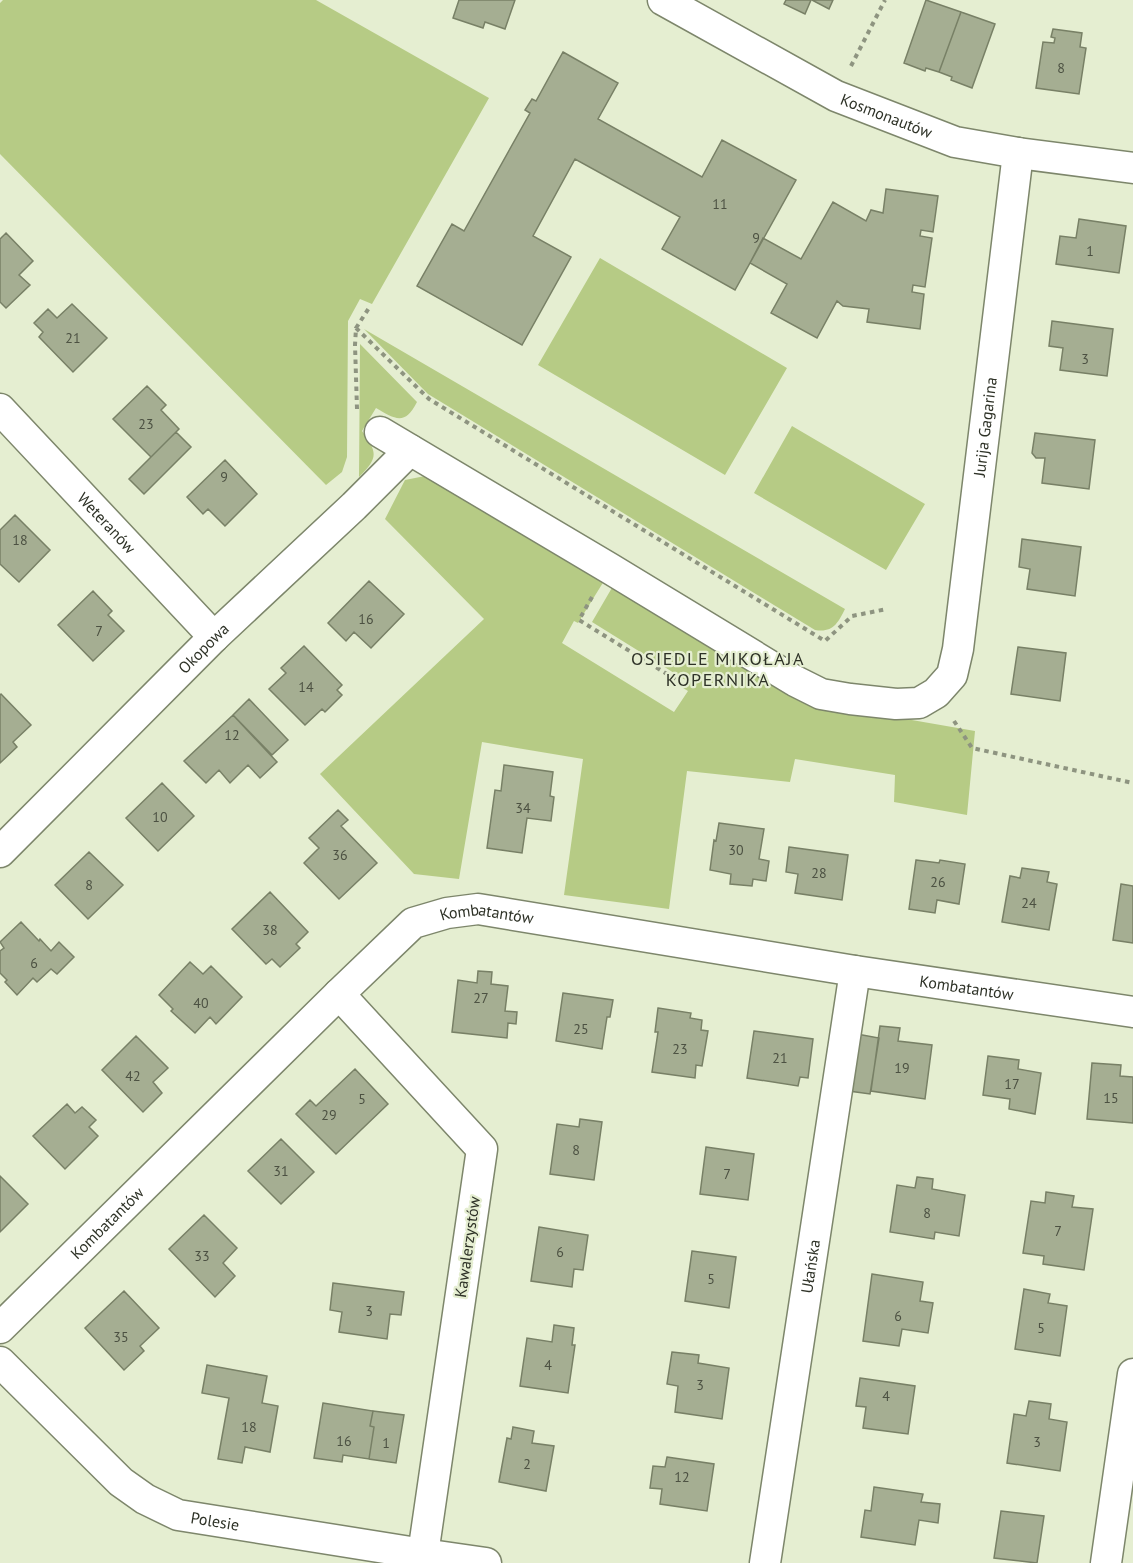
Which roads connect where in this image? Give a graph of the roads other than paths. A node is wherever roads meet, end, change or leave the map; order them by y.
1 (663, 0) edge
2 (1018, 153) junction
3 (1133, 168) edge
4 (0, 409) edge
5 (381, 432) dead end
6 (410, 450) junction
7 (214, 637) junction
8 (0, 852) edge
9 (855, 971) junction
10 (339, 994) junction
11 (1133, 1012) edge
12 (0, 1328) edge
13 (0, 1362) edge
14 (1133, 1374) edge
15 (423, 1554) junction
16 (486, 1563) edge
17 (765, 1563) edge
18 (1106, 1563) edge

1 - 2 street, Kosmonautów
2 - 3 street, Kosmonautów
2 - 6 street, Jurija Gagarina
4 - 7 street, Weteranów
5 - 6 street
6 - 7 street, Okopowa
7 - 8 street, Okopowa
9 - 10 street, Kombatantów
9 - 11 street, Kombatantów
9 - 17 street, Ułańska
10 - 12 street, Kombatantów
10 - 15 street, Kawalerzystów
13 - 15 street, Polesie
14 - 18 street
15 - 16 street, Polesie

